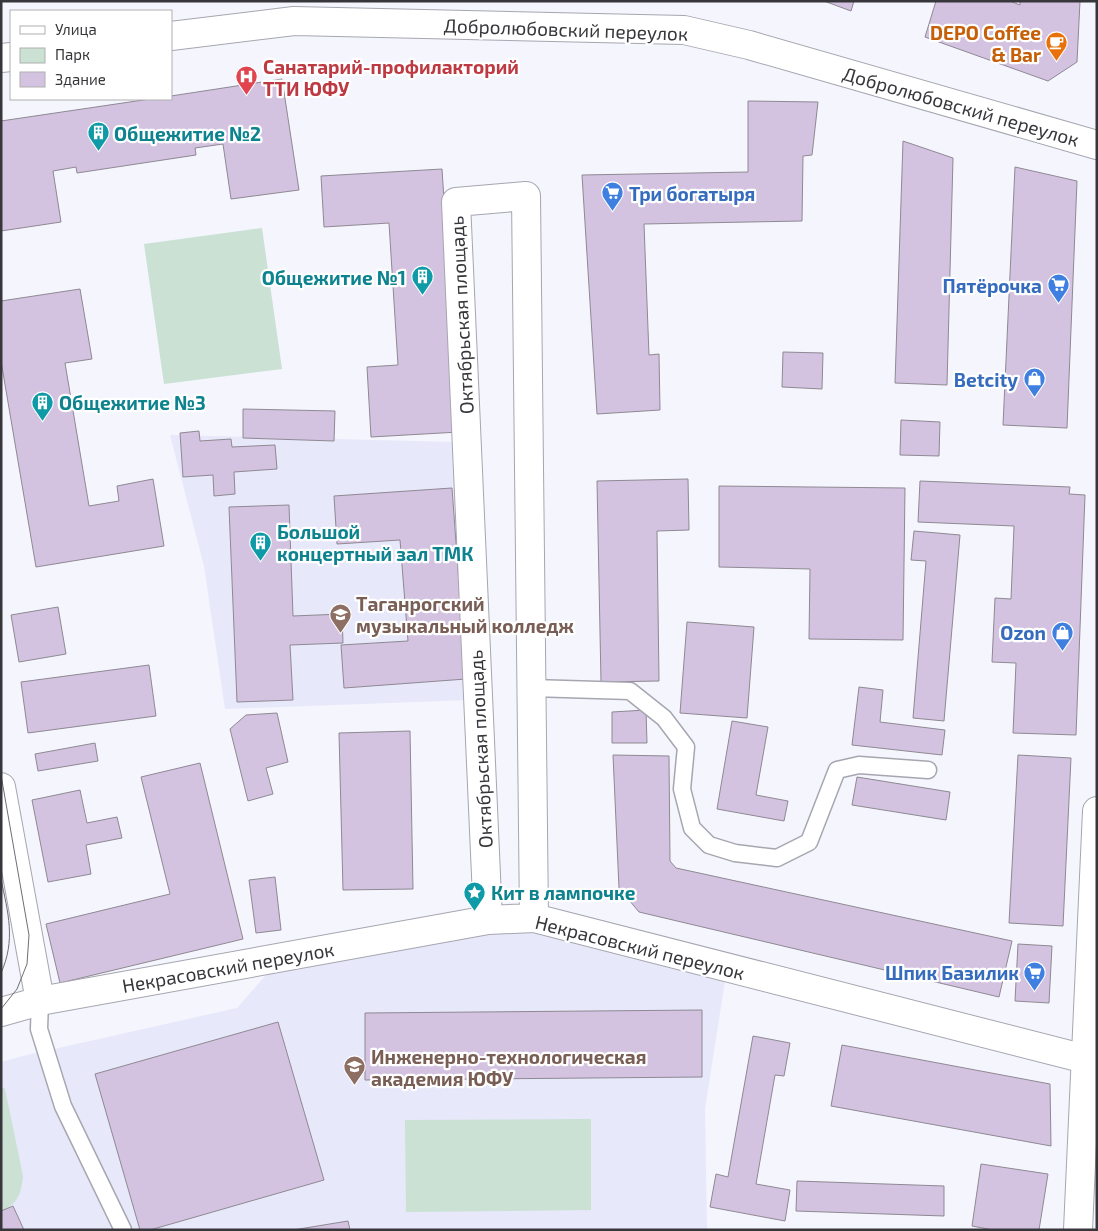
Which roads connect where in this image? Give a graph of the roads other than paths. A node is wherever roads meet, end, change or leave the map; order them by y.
1 (172, 36) edge
2 (1097, 145) edge
3 (532, 688) junction
4 (928, 770) dead end
5 (1, 787) edge
6 (1097, 811) edge
7 (534, 918) junction
8 (488, 920) junction
9 (40, 1000) junction
10 (1, 1012) edge
11 (1091, 1061) edge
12 (123, 1230) edge
13 (1078, 1230) edge

1 - 2 street, Добролюбовский переулок
3 - 4 lane
3 - 7 street, Октябрьская площадь
3 - 8 street, Октябрьская площадь
5 - 9 street
6 - 11 street
7 - 8 street, Некрасовский переулок
7 - 11 street, Некрасовский переулок
8 - 9 street, Некрасовский переулок
9 - 10 street, Некрасовский переулок
9 - 12 lane
11 - 13 street

